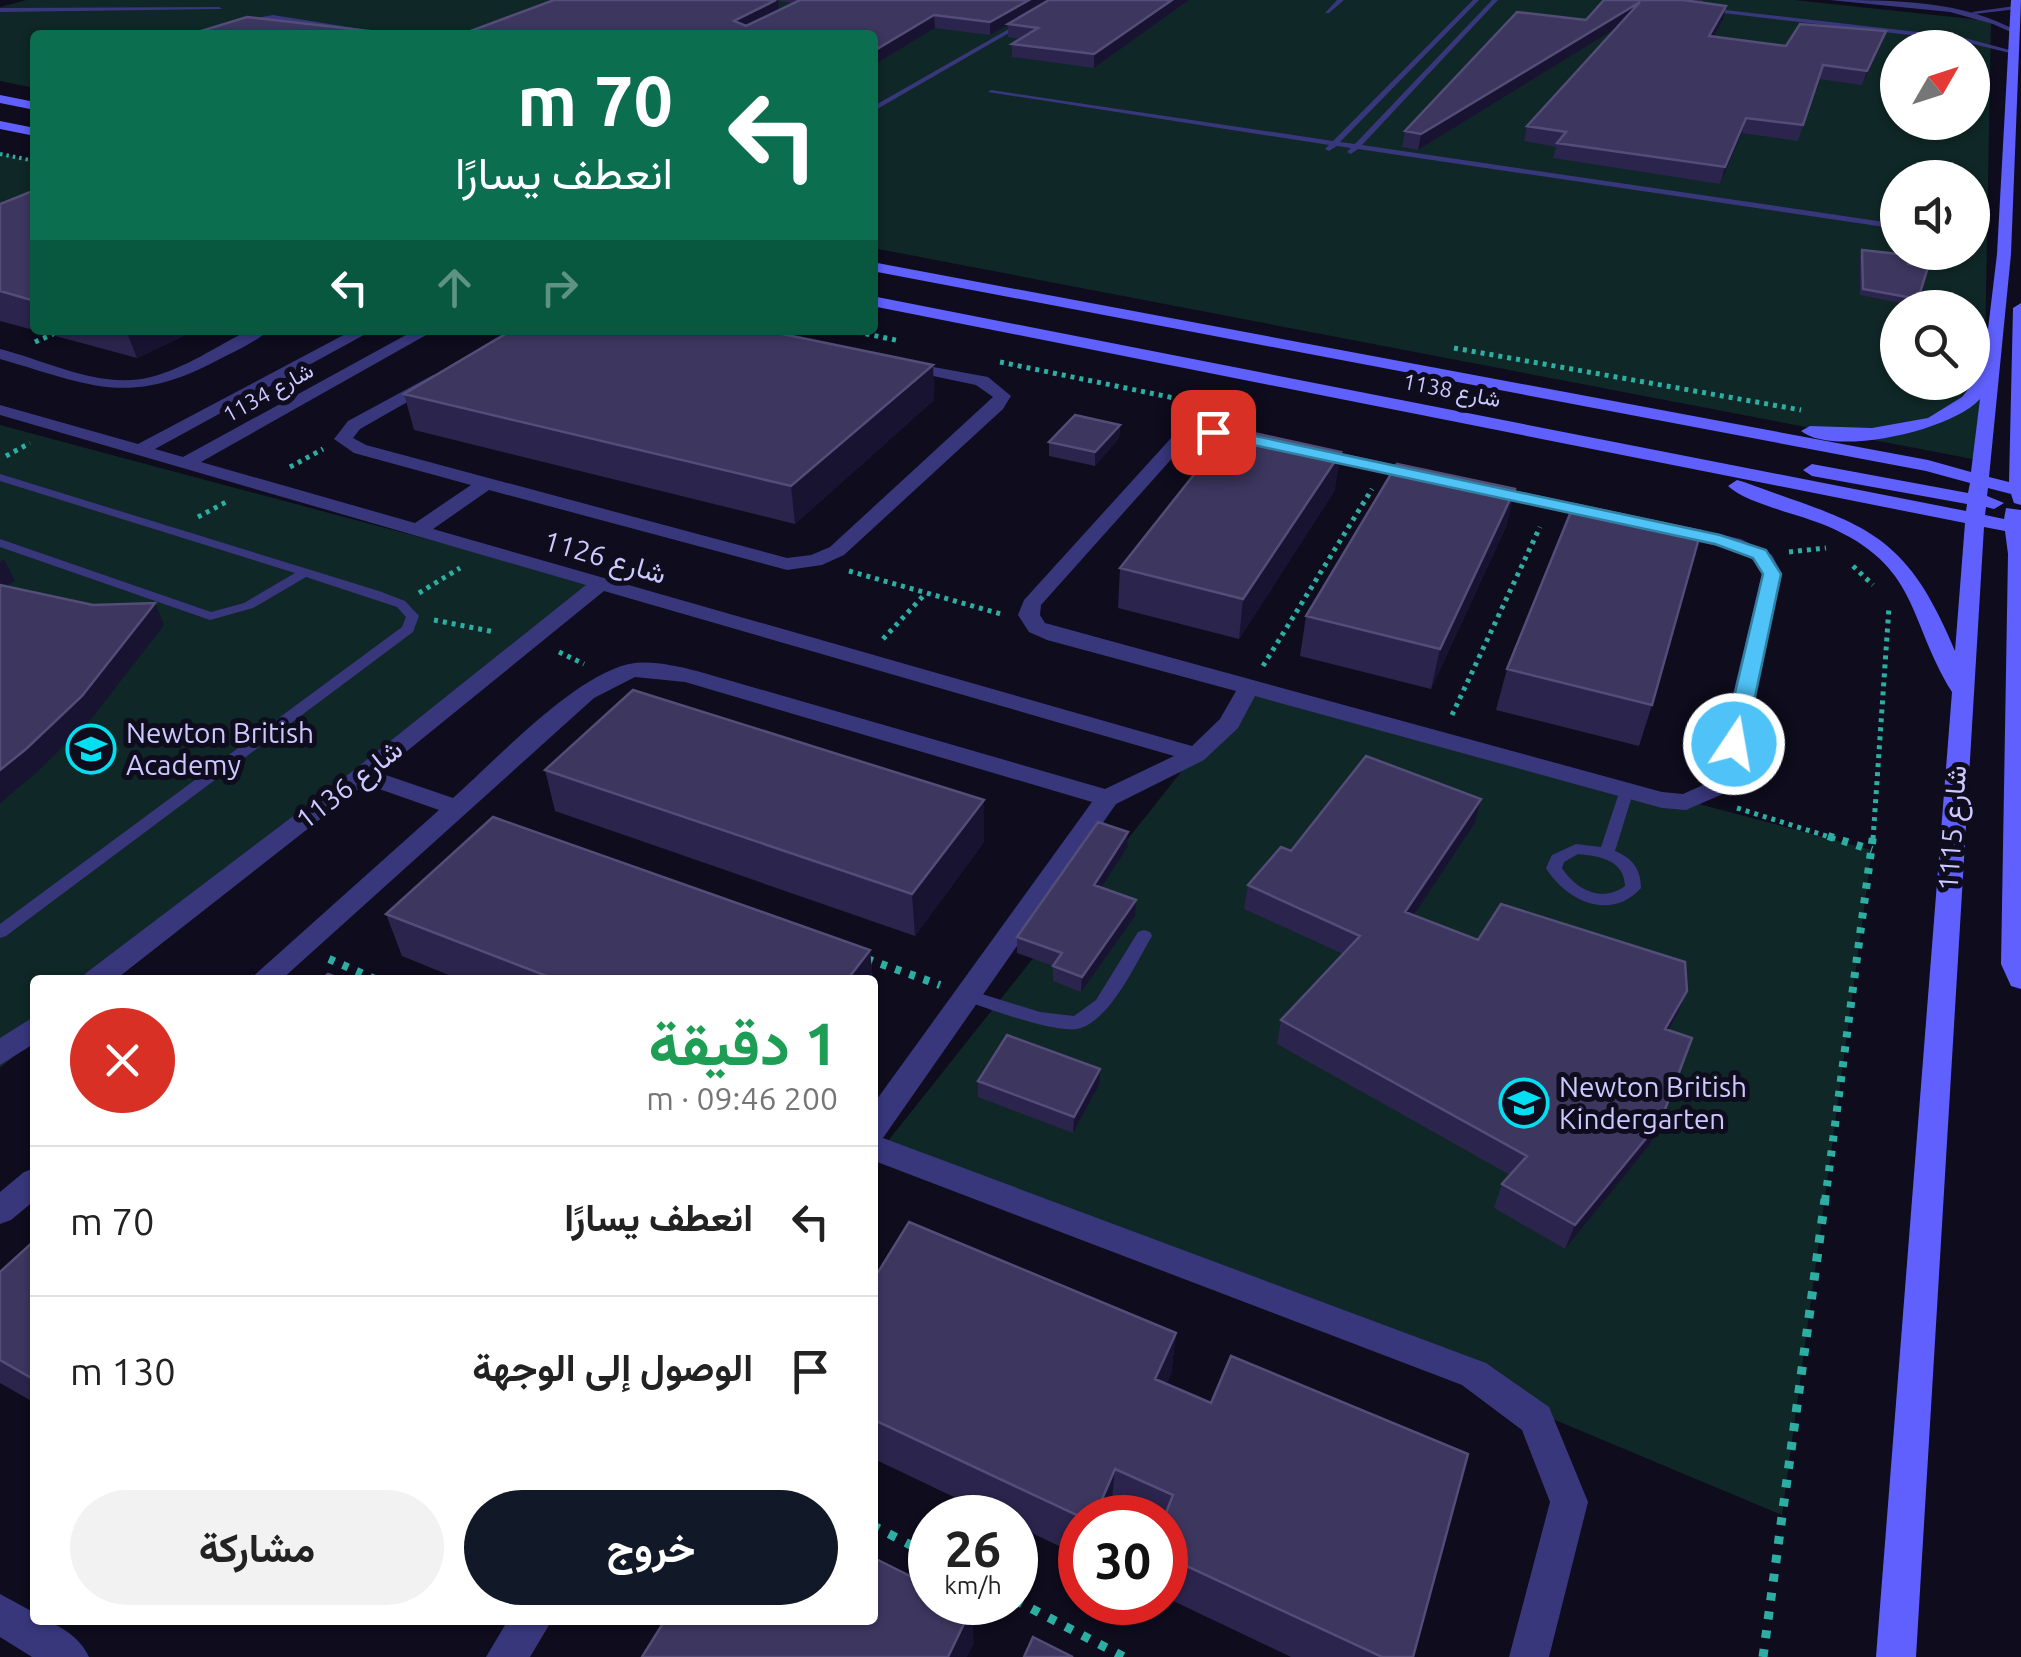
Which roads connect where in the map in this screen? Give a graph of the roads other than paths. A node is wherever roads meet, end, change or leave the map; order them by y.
1 (17, 0) edge
2 (1341, 0) edge
3 (1476, 0) edge
4 (1495, 0) edge
5 (1833, 0) edge
6 (2016, 4) edge
7 (1706, 6) edge
8 (0, 7) edge
9 (219, 9) dead end
10 (1691, 9) edge
11 (1327, 12) dead end
12 (1952, 12) junction
13 (1030, 19) edge
14 (288, 20) junction
15 (353, 30) edge
16 (2015, 32) junction
17 (2014, 52) junction
18 (992, 92) dead end
19 (0, 99) edge
20 (30, 105) edge
21 (878, 107) edge
22 (0, 109) edge
23 (30, 115) edge
24 (0, 125) edge
25 (30, 131) edge
26 (1330, 148) junction
27 (1351, 152) junction
28 (1880, 225) edge
29 (1880, 234) edge
30 (2004, 254) junction
31 (878, 267) edge
32 (2021, 283) edge
33 (878, 302) edge
34 (2021, 308) edge
35 (251, 335) edge
36 (356, 335) edge
37 (418, 335) edge
38 (1256, 340) junction
39 (1084, 342) junction
40 (2, 355) edge
41 (873, 358) edge
42 (453, 368) edge
43 (1992, 370) junction
44 (0, 410) edge
45 (138, 451) junction
46 (1670, 460) junction
47 (184, 464) junction
48 (0, 477) edge
49 (486, 484) junction
50 (1977, 501) junction
51 (2018, 508) edge
52 (417, 531) junction
53 (0, 543) edge
54 (306, 572) junction
55 (599, 585) junction
56 (1250, 685) junction
57 (1962, 693) junction
58 (1196, 755) junction
59 (362, 776) junction
60 (1626, 790) junction
61 (1107, 798) junction
62 (458, 808) junction
63 (1607, 852) junction
64 (0, 932) edge
65 (1144, 936) dead end
66 (103, 975) edge
67 (269, 975) edge
68 (2021, 979) edge
69 (966, 995) junction
70 (30, 1031) edge
71 (0, 1054) edge
72 (878, 1121) edge
73 (878, 1149) edge
74 (30, 1185) edge
75 (0, 1211) edge
76 (0, 1614) edge
77 (528, 1625) edge
78 (69, 1657) edge
79 (506, 1657) edge
80 (1529, 1657) edge
81 (1896, 1657) edge

1 - 8 lane
2 - 11 lane
3 - 26 lane
4 - 27 lane
5 - 12 lane
6 - 12 lane
6 - 16 street, شارع 1115
7 - 16 lane
8 - 9 lane
10 - 17 lane
12 - 16 lane
13 - 21 lane
14 - 14 lane
14 - 15 lane
16 - 17 street, شارع 1115
17 - 30 street, شارع 1115
18 - 26 lane
19 - 20 street
22 - 23 street
24 - 25 street
26 - 27 lane
27 - 28 lane
27 - 29 lane
30 - 32 street
30 - 43 street, شارع 1115
31 - 38 street, شارع 1138
33 - 39 street, شارع 1138
34 - 51 street
35 - 40 street
36 - 45 street, شارع 1134
37 - 47 street, شارع 1134
38 - 43 street
38 - 50 street, شارع 1138
39 - 46 street, شارع 1138
39 - 50 street
41 - 49 street
42 - 49 street
43 - 50 street, شارع 1115
44 - 45 street, شارع 1126
45 - 47 street, شارع 1126
46 - 50 street, شارع 1138
46 - 57 street
47 - 52 street, شارع 1126
48 - 54 lane
49 - 52 street
50 - 51 street, شارع 1138
50 - 51 street
50 - 57 street, شارع 1115
51 - 68 street
52 - 55 street, شارع 1126
53 - 54 lane
54 - 64 lane
55 - 58 street, شارع 1126
55 - 59 street, شارع 1136
56 - 58 street
56 - 60 street
56 - 60 street
57 - 81 street, شارع 1115
58 - 61 street
59 - 62 street
59 - 66 street, شارع 1136
60 - 63 lane
61 - 62 street
61 - 69 street
62 - 67 street
63 - 63 lane
65 - 69 lane
69 - 72 street
70 - 71 street
73 - 80 street
74 - 75 street
76 - 78 street
77 - 79 street

